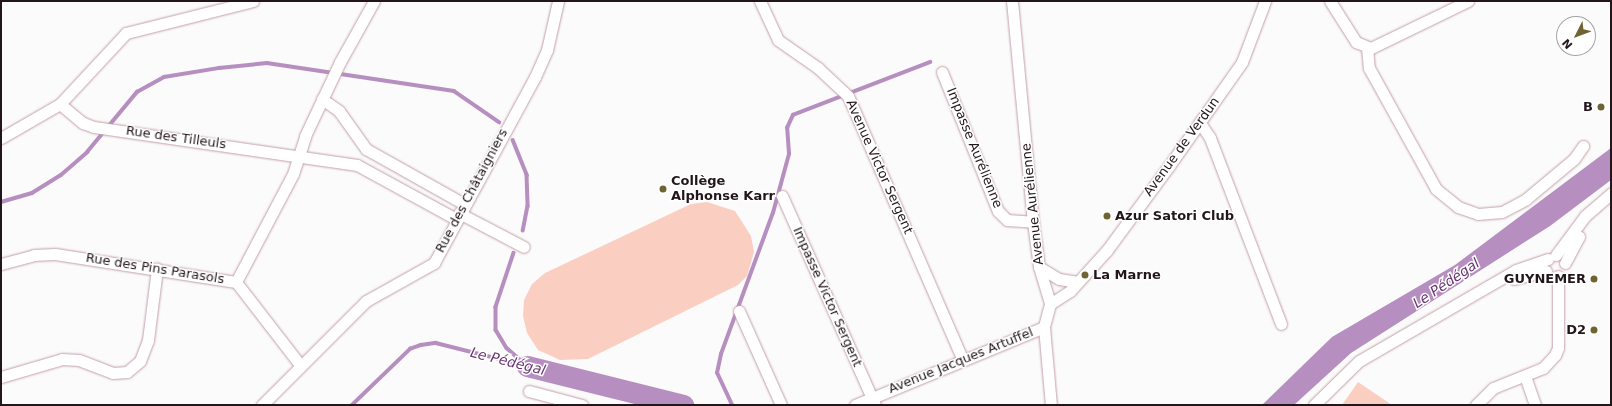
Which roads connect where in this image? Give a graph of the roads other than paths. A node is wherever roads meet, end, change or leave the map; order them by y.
1 (253, 1) edge
2 (374, 1) edge
3 (558, 1) edge
4 (760, 1) edge
5 (1012, 1) edge
6 (1265, 1) edge
7 (1330, 1) edge
8 (1468, 1) edge
9 (1367, 47) junction
10 (942, 72) dead end
11 (322, 99) junction
12 (60, 104) junction
13 (1200, 123) junction
14 (1, 138) edge
15 (1583, 146) dead end
16 (366, 149) junction
17 (298, 157) junction
18 (357, 165) junction
19 (1611, 193) edge
20 (782, 196) dead end
21 (1611, 200) edge
22 (460, 212) junction
23 (1033, 222) junction
24 (524, 247) dead end
25 (1552, 257) junction
26 (1565, 263) junction
27 (1, 264) edge
28 (1039, 267) junction
29 (157, 269) junction
30 (1546, 271) junction
31 (1558, 276) junction
32 (236, 282) junction
33 (1078, 282) junction
34 (1050, 304) junction
35 (739, 312) dead end
36 (1281, 324) dead end
37 (1044, 327) junction
38 (963, 360) junction
39 (300, 366) junction
40 (1524, 376) junction
41 (1, 377) edge
42 (529, 391) dead end
43 (874, 401) edge
44 (262, 405) edge
45 (582, 405) edge
46 (780, 405) edge
47 (855, 405) edge
48 (1051, 405) edge
49 (1314, 405) edge
50 (1322, 405) edge
51 (1476, 405) edge
52 (1536, 405) edge

1 - 12 street
2 - 11 street, Rue des Pins Parasols
3 - 22 street, Rue des Châtaigniers
4 - 38 street, Avenue Victor Sergent
5 - 23 street, Avenue Aurélienne
6 - 13 street, Avenue de Verdun
7 - 9 street
8 - 9 street
9 - 15 street
10 - 23 street, Impasse Aurélienne
11 - 16 street
11 - 17 street, Rue des Pins Parasols
12 - 14 street
12 - 17 street, Rue des Tilleuls
13 - 33 street, Avenue de Verdun
13 - 36 street
16 - 18 street
16 - 22 street
17 - 18 street, Rue des Tilleuls
17 - 32 street, Rue des Pins Parasols
18 - 22 street
19 - 25 street
20 - 43 street, Impasse Victor Sergent
21 - 26 street
22 - 24 street
22 - 39 street, Rue des Châtaigniers
23 - 28 street, Avenue Aurélienne
25 - 26 street
25 - 30 street
25 - 49 street
26 - 31 street
27 - 29 street, Rue des Pins Parasols
28 - 33 street
28 - 34 street, Avenue Aurélienne
29 - 32 street, Rue des Pins Parasols
29 - 41 street
30 - 31 street
30 - 50 street
31 - 40 street
32 - 39 street
33 - 34 street, Avenue de Verdun
34 - 37 street
35 - 46 street
37 - 38 street, Avenue Jacques Artuffel
37 - 48 street
38 - 43 street, Avenue Jacques Artuffel
39 - 44 street, Rue des Châtaigniers
40 - 51 street
40 - 52 street
42 - 45 street
43 - 47 street, Avenue Jacques Artuffel

